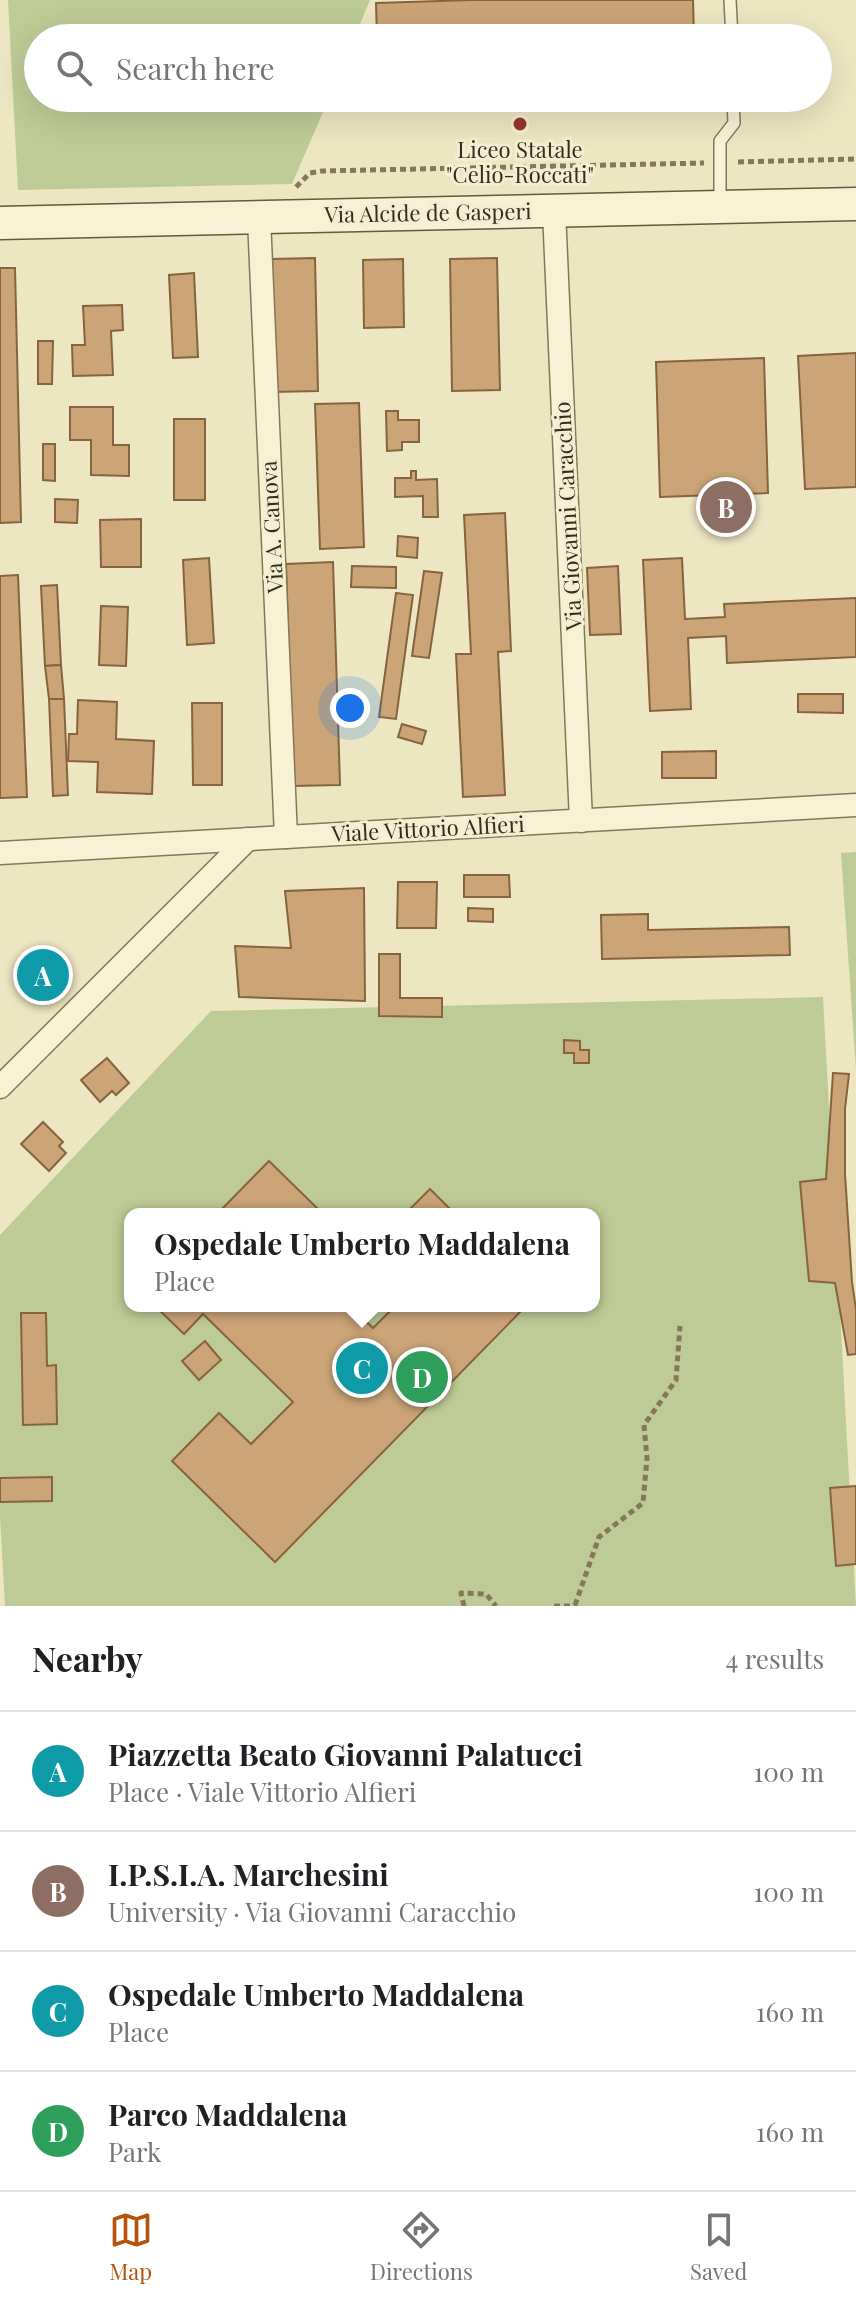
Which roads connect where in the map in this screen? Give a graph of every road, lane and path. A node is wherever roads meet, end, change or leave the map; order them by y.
1 (730, 0) edge
2 (731, 24) edge
3 (734, 112) edge
4 (856, 159) edge
5 (720, 162) junction
6 (290, 194) dead end
7 (856, 204) edge
8 (720, 207) junction
9 (554, 211) junction
10 (259, 218) junction
11 (0, 223) edge
12 (856, 805) edge
13 (581, 821) junction
14 (286, 837) junction
15 (248, 839) junction
16 (0, 853) edge
17 (0, 1087) edge
18 (680, 1326) dead end
19 (577, 1605) edge
20 (464, 1606) edge
21 (496, 1606) edge
22 (554, 1606) edge

1 - 2 lane
3 - 5 lane
4 - 5 path
5 - 6 path
5 - 8 lane
7 - 8 street, Via Alcide de Gasperi
8 - 9 street, Via Alcide de Gasperi
9 - 10 street, Via Alcide de Gasperi
9 - 13 street, Via Giovanni Caracchio
10 - 11 street, Via Alcide de Gasperi
10 - 14 street, Via A. Canova
12 - 13 street, Viale Vittorio Alfieri
13 - 14 street, Viale Vittorio Alfieri
14 - 15 street, Viale Vittorio Alfieri
15 - 16 street, Viale Vittorio Alfieri
15 - 17 street
18 - 19 path
19 - 22 path
20 - 21 path

